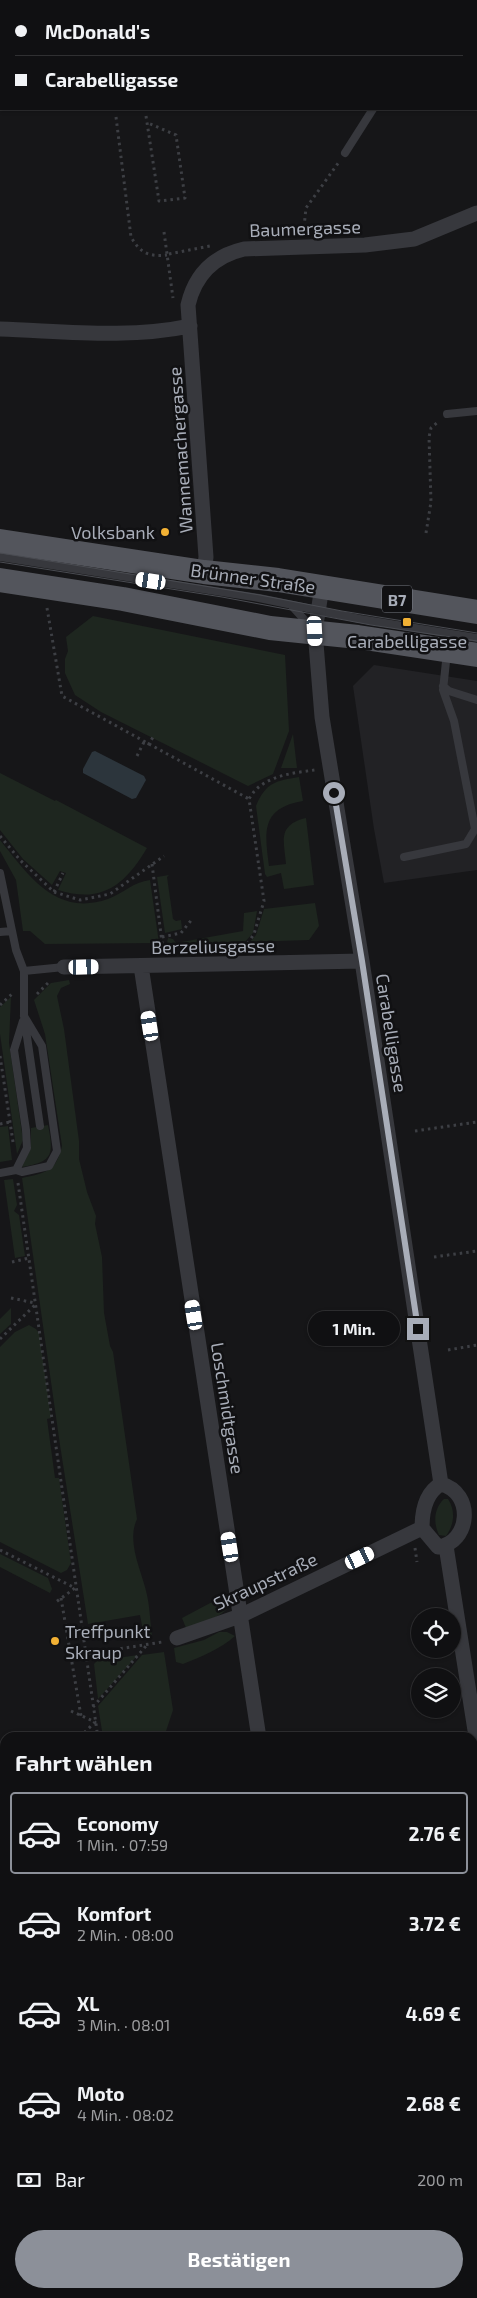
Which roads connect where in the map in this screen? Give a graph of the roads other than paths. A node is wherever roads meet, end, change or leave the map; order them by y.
1 (372, 110) edge
2 (345, 153) road end
3 (477, 213) edge
4 (183, 327) junction
5 (0, 329) edge
6 (477, 411) edge
7 (447, 414) road end
8 (0, 541) edge
9 (0, 557) edge
10 (204, 572) junction
11 (0, 580) edge
12 (322, 587) junction
13 (291, 605) junction
14 (477, 612) edge
15 (317, 621) junction
16 (477, 638) edge
17 (447, 650) junction
18 (477, 655) edge
19 (443, 688) junction
20 (477, 700) edge
21 (404, 856) dead end
22 (0, 873) edge
23 (12, 931) junction
24 (0, 932) edge
25 (362, 961) junction
26 (141, 966) junction
27 (64, 967) joint
28 (24, 971) junction
29 (24, 1016) junction
30 (40, 1126) dead end
31 (16, 1170) junction
32 (0, 1173) edge
33 (441, 1484) junction
34 (471, 1506) edge
35 (422, 1528) junction
36 (446, 1546) junction
37 (240, 1616) junction
38 (178, 1638) road end
39 (258, 1732) edge
40 (475, 1732) edge

1 - 2 lane
3 - 4 street, Baumergasse
4 - 5 street
4 - 10 street, Wannemachergasse
6 - 7 lane
8 - 10 main road, Brünner Straße / B7
9 - 13 lane
10 - 12 main road, Brünner Straße / B7
11 - 15 main road
12 - 14 main road, Brünner Straße / B7
12 - 15 street, Carabelligasse
13 - 15 lane
13 - 15 lane
15 - 16 lane
15 - 17 main road
15 - 25 street, Carabelligasse
17 - 18 main road
17 - 19 lane
19 - 20 lane
19 - 21 lane
22 - 23 lane
23 - 24 lane
23 - 28 lane
25 - 26 street, Berzeliusgasse
25 - 33 street, Carabelligasse
26 - 27 street, Berzeliusgasse
26 - 37 street, Loschmidtgasse
27 - 28 lane
28 - 29 lane
29 - 30 lane
29 - 31 lane
29 - 31 lane
31 - 32 lane
33 - 34 street
33 - 35 street
34 - 36 street
35 - 36 street
35 - 37 street, Skraupstraße
36 - 40 street
37 - 38 street, Skraupstraße
37 - 39 street, Loschmidtgasse

